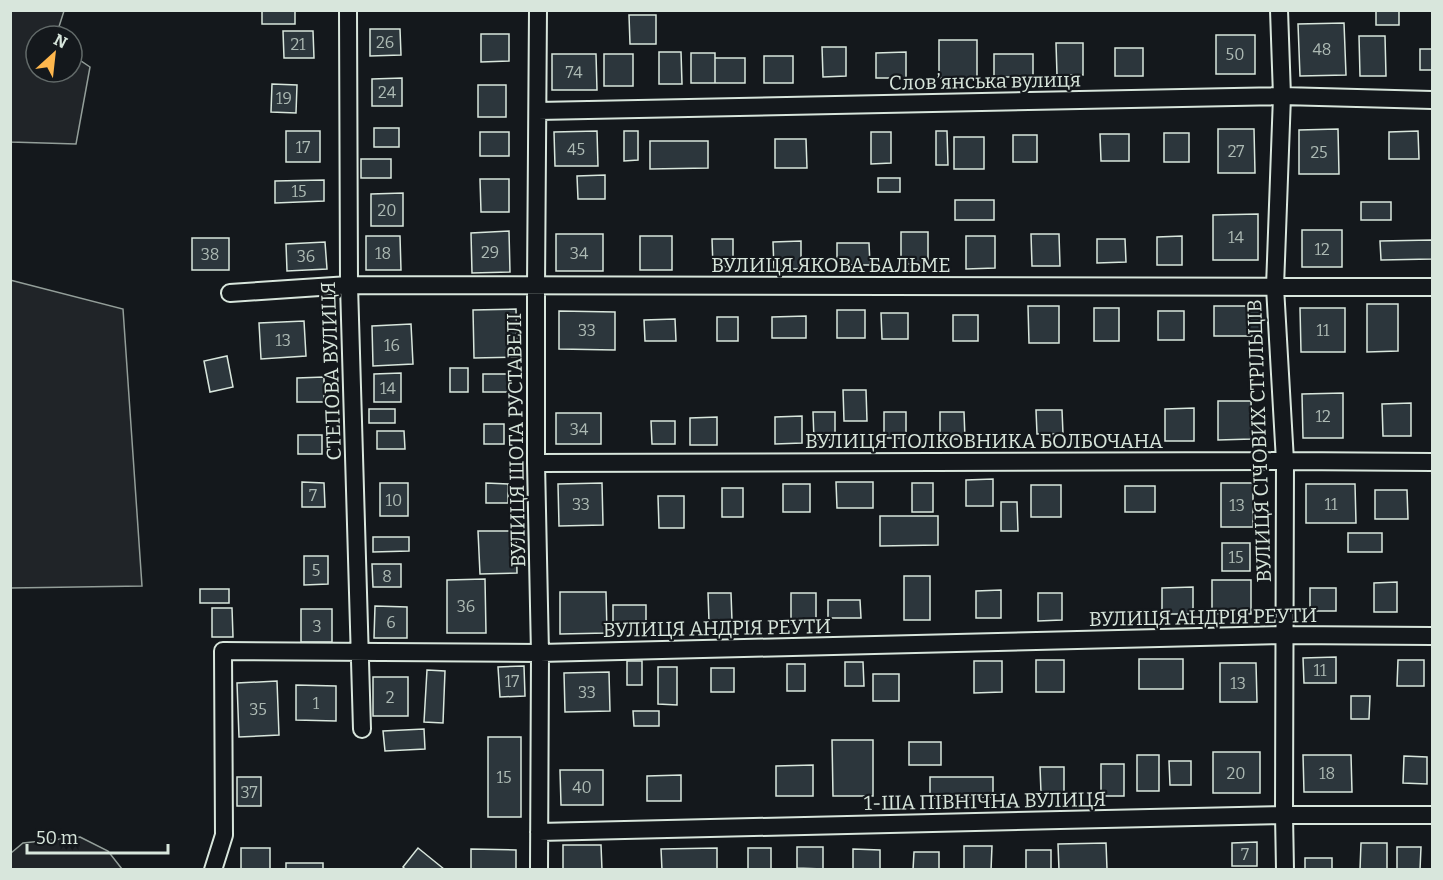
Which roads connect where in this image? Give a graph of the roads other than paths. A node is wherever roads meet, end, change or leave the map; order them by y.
1 (348, 10) edge
2 (538, 10) edge
3 (1279, 10) edge
4 (1282, 96) junction
5 (1432, 100) edge
6 (538, 111) junction
7 (350, 285) junction
8 (536, 286) junction
9 (1275, 287) junction
10 (1432, 287) edge
11 (230, 293) dead end
12 (1285, 461) junction
13 (1432, 462) edge
14 (537, 464) junction
15 (1285, 635) junction
16 (1432, 636) edge
17 (360, 651) junction
18 (540, 653) junction
19 (362, 729) dead end
20 (1284, 815) junction
21 (1432, 815) edge
22 (539, 832) junction
23 (213, 870) edge
24 (539, 870) edge
25 (1285, 870) edge

1 - 7 street, СТЕПОВА ВУЛИЦЯ
2 - 6 street, ВУЛИЦЯ ШОТА РУСТАВЕЛІ
3 - 4 street, ВУЛИЦЯ СІЧОВИХ СТРІЛЬЦІВ
4 - 5 street, Словʼянська вулиця
4 - 6 street, Словʼянська вулиця
4 - 9 street, ВУЛИЦЯ СІЧОВИХ СТРІЛЬЦІВ
6 - 8 street, ВУЛИЦЯ ШОТА РУСТАВЕЛІ
7 - 8 street, ВУЛИЦЯ ЯКОВА БАЛЬМЕ
7 - 11 street, ВУЛИЦЯ ЯКОВА БАЛЬМЕ
7 - 17 street, СТЕПОВА ВУЛИЦЯ
8 - 9 street, ВУЛИЦЯ ЯКОВА БАЛЬМЕ
8 - 14 street, ВУЛИЦЯ ШОТА РУСТАВЕЛІ
9 - 10 street, ВУЛИЦЯ ЯКОВА БАЛЬМЕ
9 - 12 street, ВУЛИЦЯ СІЧОВИХ СТРІЛЬЦІВ
12 - 13 street, ВУЛИЦЯ ПОЛКОВНИКА БОЛБОЧАНА
12 - 14 street, ВУЛИЦЯ ПОЛКОВНИКА БОЛБОЧАНА
12 - 15 street, ВУЛИЦЯ СІЧОВИХ СТРІЛЬЦІВ
14 - 18 street, ВУЛИЦЯ ШОТА РУСТАВЕЛІ
15 - 16 street, ВУЛИЦЯ АНДРІЯ РЕУТИ
15 - 18 street, ВУЛИЦЯ АНДРІЯ РЕУТИ
15 - 20 street, ВУЛИЦЯ СІЧОВИХ СТРІЛЬЦІВ
17 - 18 street, ВУЛИЦЯ АНДРІЯ РЕУТИ
17 - 19 street, СТЕПОВА ВУЛИЦЯ
17 - 23 street, ВУЛИЦЯ АНДРІЯ РЕУТИ
18 - 22 street, ВУЛИЦЯ ШОТА РУСТАВЕЛІ
20 - 21 street, 1-ША ПІВНІЧНА ВУЛИЦЯ
20 - 22 street, 1-ША ПІВНІЧНА ВУЛИЦЯ
20 - 25 street, ВУЛИЦЯ СІЧОВИХ СТРІЛЬЦІВ
22 - 24 street, ВУЛИЦЯ ШОТА РУСТАВЕЛІ

